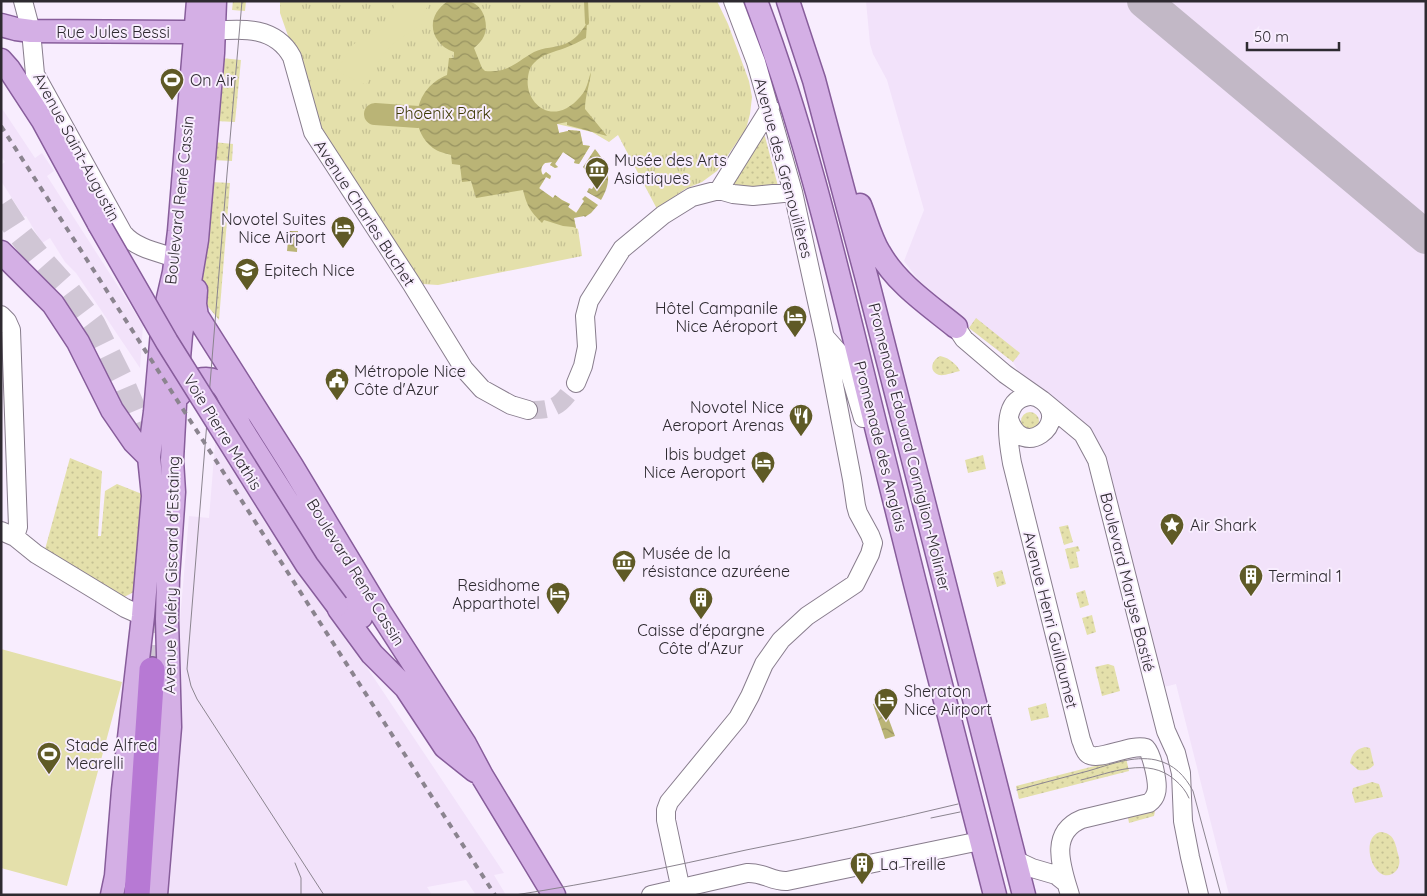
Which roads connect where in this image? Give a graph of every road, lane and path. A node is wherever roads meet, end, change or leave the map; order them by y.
1 (23, 1) edge
2 (198, 1) edge
3 (215, 1) edge
4 (733, 1) edge
5 (756, 1) edge
6 (788, 1) edge
7 (1, 25) edge
8 (30, 31) junction
9 (205, 31) junction
10 (1, 60) edge
11 (814, 80) junction
12 (770, 108) junction
13 (719, 190) junction
14 (793, 192) junction
15 (197, 240) junction
16 (1, 252) edge
17 (176, 258) junction
18 (1, 316) edge
19 (956, 327) joint
20 (825, 338) junction
21 (1006, 374) junction
22 (576, 383) tunnel mouth
23 (1042, 400) junction
24 (175, 404) junction
25 (528, 410) tunnel mouth
26 (1009, 416) junction
27 (149, 457) junction
28 (172, 460) junction
29 (887, 473) junction
30 (8, 534) edge
31 (143, 616) junction
32 (361, 617) dead end
33 (167, 619) junction
34 (152, 670) tunnel mouth
35 (960, 758) junction
36 (482, 776) junction
37 (968, 844) junction
38 (1015, 860) junction
39 (112, 889) edge
40 (1068, 889) edge
41 (681, 891) edge
42 (137, 895) edge
43 (156, 895) edge
44 (554, 895) edge
45 (651, 895) edge
46 (995, 895) edge
47 (1024, 895) edge
48 (1199, 895) edge

1 - 8 street, Avenue Saint-Augustin
2 - 9 main road, Boulevard René Cassin
3 - 9 main road, Boulevard René Cassin
4 - 12 street, Avenue des Grenouillères
5 - 29 main road, Promenade des Anglais
6 - 11 main road, Promenade Edouard Corniglion-Molinier
7 - 8 main road
8 - 9 main road, Rue Jules Bessi
8 - 17 street, Avenue Saint-Augustin
9 - 15 main road, Boulevard René Cassin
9 - 17 main road, Boulevard René Cassin
9 - 25 street, Avenue Charles Buchet
10 - 36 main road, Voie Pierre Mathis, bridge
11 - 19 main road
11 - 38 main road, Promenade Edouard Corniglion-Molinier
12 - 13 street
12 - 14 street, Avenue des Grenouillères
13 - 14 street
13 - 22 street
14 - 20 street, Avenue des Grenouillères
15 - 24 main road, Boulevard René Cassin
15 - 36 main road, Boulevard René Cassin
16 - 27 main road
17 - 27 main road, Boulevard René Cassin
18 - 30 street
19 - 21 street, Boulevard Maryse Bastié
20 - 29 street, Avenue des Grenouillères
20 - 41 street, Avenue des Grenouillères
21 - 23 street, Boulevard Maryse Bastié
21 - 26 street
23 - 26 street
23 - 26 street
23 - 48 street, Boulevard Maryse Bastié
24 - 28 main road, Avenue Valéry Giscard d'Estaing
24 - 32 main road, Boulevard René Cassin
26 - 40 street, Avenue Henri Guillaumet
27 - 28 main road
27 - 31 main road, Avenue Valéry Giscard d'Estaing
28 - 33 main road, Avenue Valéry Giscard d'Estaing
29 - 35 main road, Promenade des Anglais
30 - 31 street
31 - 33 main road
31 - 39 main road, Avenue Valéry Giscard d'Estaing
33 - 43 main road, Avenue Valéry Giscard d'Estaing
34 - 42 highway
35 - 37 main road, Promenade des Anglais
35 - 38 main road
36 - 44 main road, Boulevard René Cassin
37 - 41 street
37 - 46 main road, Promenade des Anglais
38 - 40 street
38 - 47 main road, Promenade Edouard Corniglion-Molinier
41 - 45 street

